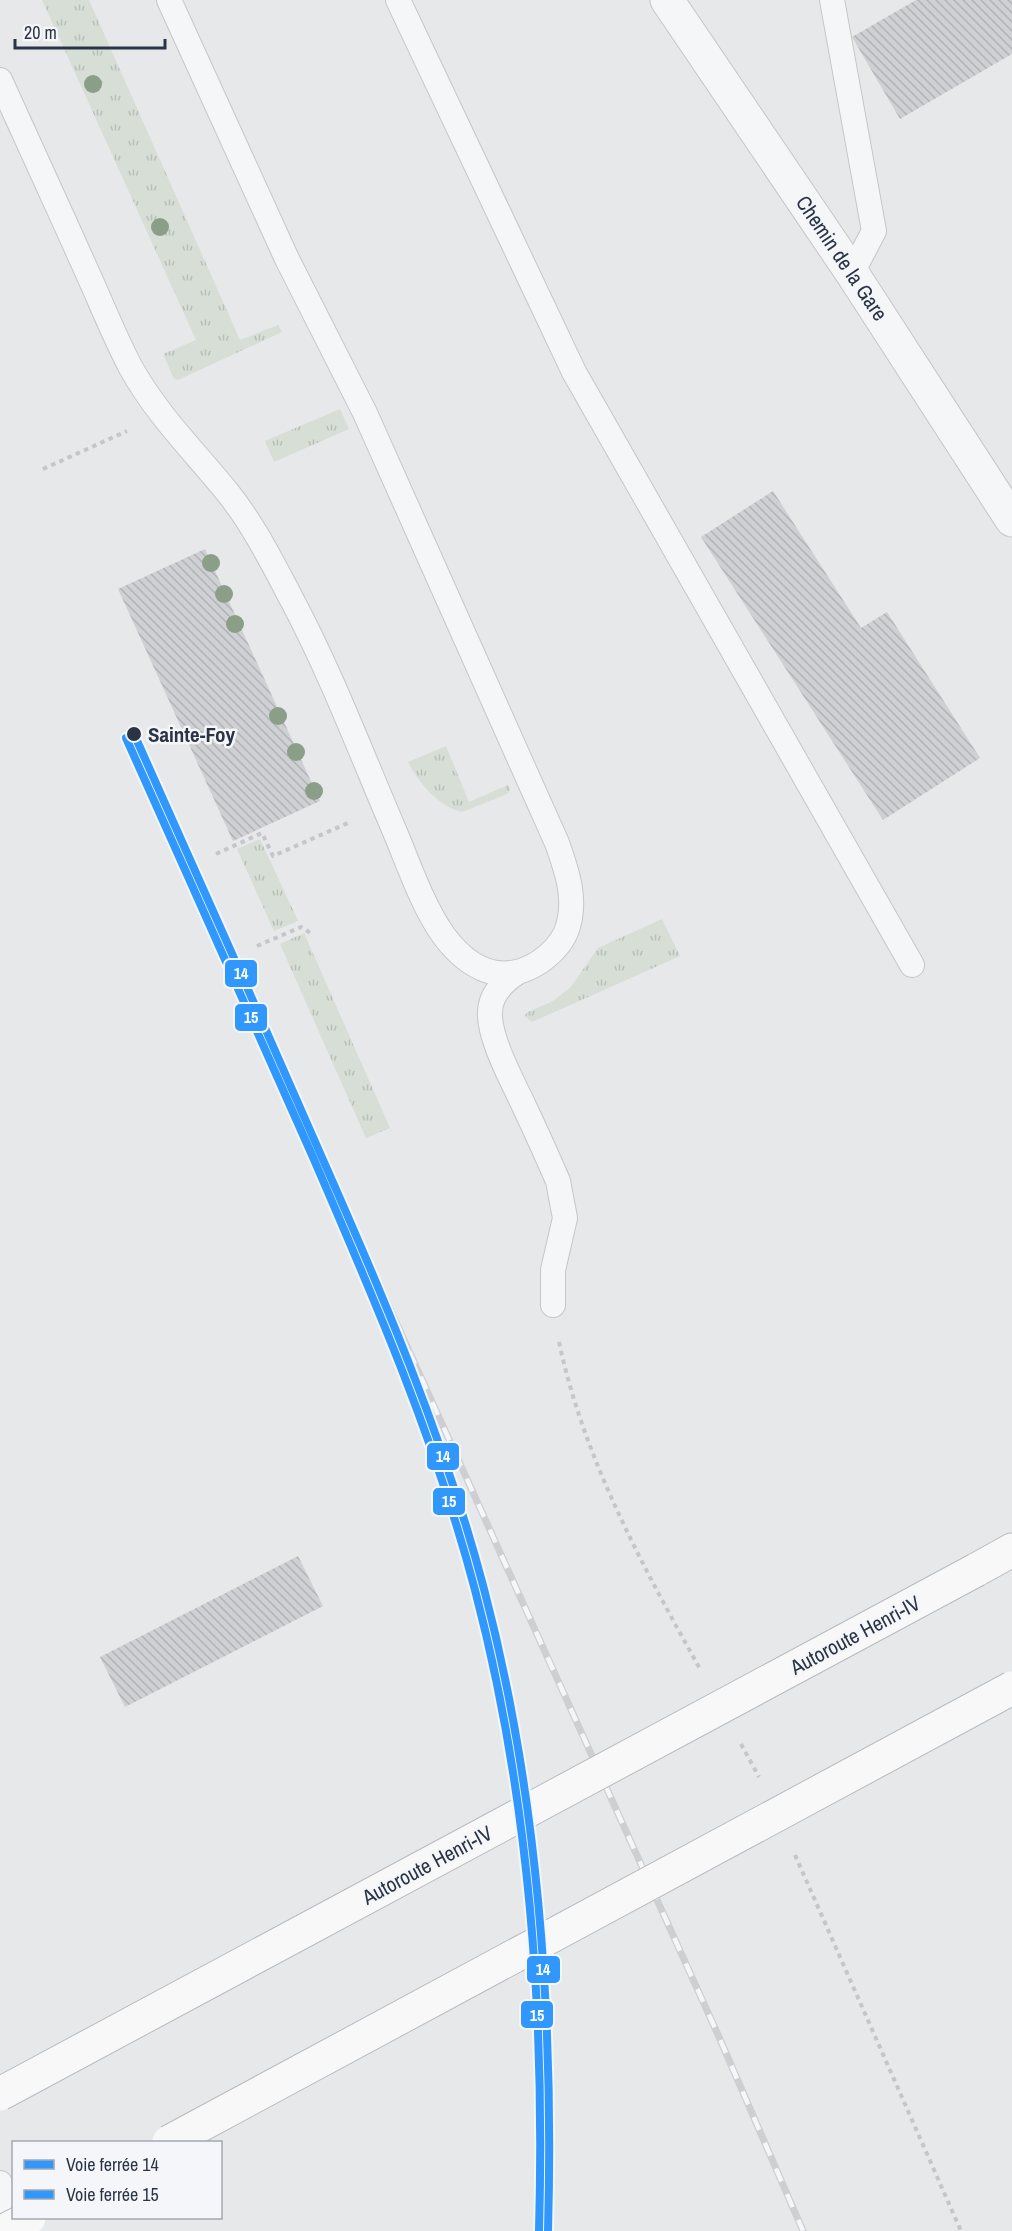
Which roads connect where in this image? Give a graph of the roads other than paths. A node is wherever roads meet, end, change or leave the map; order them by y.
1 (169, 0) edge
2 (398, 0) edge
3 (667, 0) edge
4 (832, 0) edge
5 (0, 80) edge
6 (852, 273) junction
7 (1012, 520) edge
8 (912, 965) dead end
9 (518, 972) junction
10 (553, 1305) road end
11 (1012, 1550) edge
12 (1012, 1688) edge
13 (0, 2094) edge
14 (171, 2141) edge
15 (0, 2183) edge
16 (25, 2219) edge
17 (4, 2231) edge
18 (11, 2231) edge

1 - 9 lane
2 - 8 lane
3 - 6 street, Chemin de la Gare
4 - 6 lane
5 - 9 lane
6 - 7 street, Chemin de la Gare
9 - 10 lane
11 - 13 highway, Autoroute Henri-IV, bridge
12 - 14 highway, bridge
15 - 18 lane
16 - 17 highway, bridge

